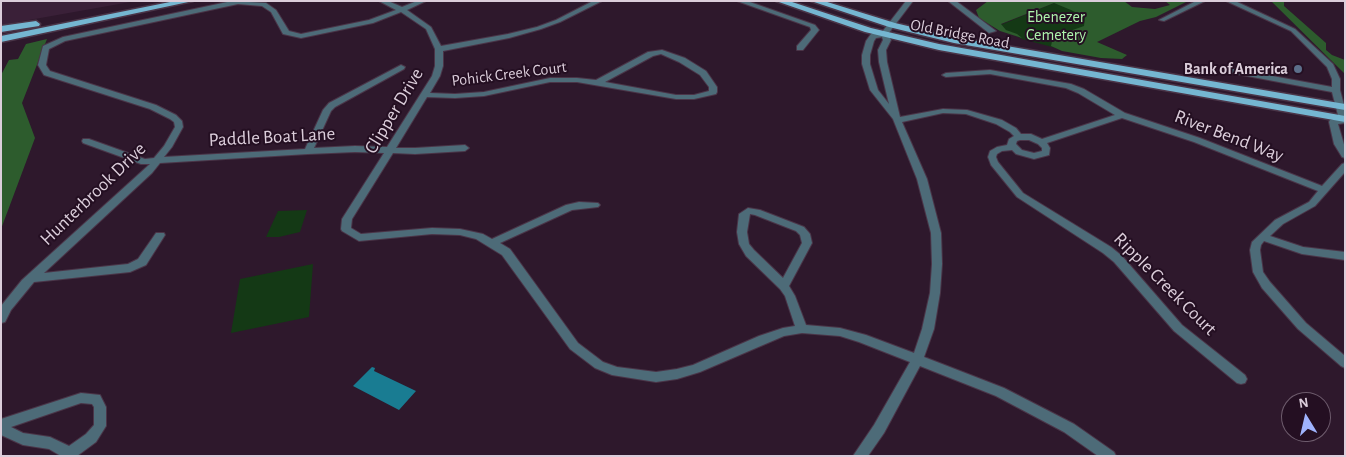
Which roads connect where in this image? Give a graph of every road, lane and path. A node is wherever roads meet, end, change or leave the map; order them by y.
1 (156, 1) edge
2 (189, 1) edge
3 (382, 1) edge
4 (423, 1) edge
5 (599, 1) edge
6 (740, 1) edge
7 (780, 1) edge
8 (815, 1) edge
9 (910, 1) edge
10 (951, 1) edge
11 (1202, 1) edge
12 (1229, 1) edge
13 (404, 10) junction
14 (1162, 20) dead end
15 (892, 25) junction
16 (1, 30) edge
17 (992, 31) dead end
18 (884, 34) junction
19 (1, 40) edge
20 (439, 48) junction
21 (800, 48) dead end
22 (401, 67) dead end
23 (1229, 70) dead end
24 (946, 75) dead end
25 (596, 83) junction
26 (1336, 90) junction
27 (424, 95) junction
28 (1342, 107) edge
29 (1122, 115) junction
30 (1344, 119) edge
31 (897, 120) junction
32 (1020, 137) junction
33 (86, 141) dead end
34 (1041, 142) junction
35 (1012, 147) junction
36 (465, 148) dead end
37 (308, 151) junction
38 (390, 151) junction
39 (1345, 155) edge
40 (156, 162) junction
41 (1344, 168) edge
42 (1324, 190) junction
43 (595, 205) dead end
44 (160, 235) dead end
45 (1262, 237) junction
46 (492, 243) junction
47 (1345, 256) edge
48 (31, 278) junction
49 (784, 286) junction
50 (1, 319) edge
51 (802, 329) junction
52 (918, 359) junction
53 (1345, 364) edge
54 (1241, 379) dead end
55 (1, 427) edge
56 (70, 455) edge
57 (860, 456) edge
58 (1109, 456) edge

1 - 16 main road
2 - 19 main road
3 - 13 street
4 - 13 street
5 - 20 street
6 - 21 street
7 - 18 main road, Old Bridge Road
8 - 15 main road, Old Bridge Road
9 - 15 street
10 - 17 street
11 - 14 street
12 - 26 street
13 - 20 street
13 - 40 street, Hunterbrook Drive
15 - 18 street
15 - 28 main road, Old Bridge Road
18 - 30 main road, Old Bridge Road
18 - 31 street
18 - 31 street
20 - 27 street, Clipper Drive
22 - 37 street
23 - 26 street
24 - 29 street, River Bend Way
25 - 25 street, Pohick Creek Court
25 - 27 street, Pohick Creek Court
26 - 28 street
27 - 38 street, Clipper Drive
28 - 30 street
29 - 34 street
29 - 42 street, River Bend Way
30 - 39 street
31 - 32 street
31 - 52 street
32 - 34 street
32 - 35 street
33 - 40 street, Paddle Boat Lane
34 - 35 street
35 - 54 street, Ripple Creek Court
36 - 38 street, Paddle Boat Lane
37 - 38 street, Paddle Boat Lane
37 - 40 street, Paddle Boat Lane
38 - 46 street, Clipper Drive
40 - 48 street, Hunterbrook Drive
41 - 42 street
42 - 45 street
43 - 46 street
44 - 48 street
45 - 47 street
45 - 53 street
46 - 51 street
48 - 50 street, Hunterbrook Drive
49 - 49 street
49 - 51 street
51 - 52 street
52 - 57 street
52 - 58 street
55 - 56 street
55 - 56 street

